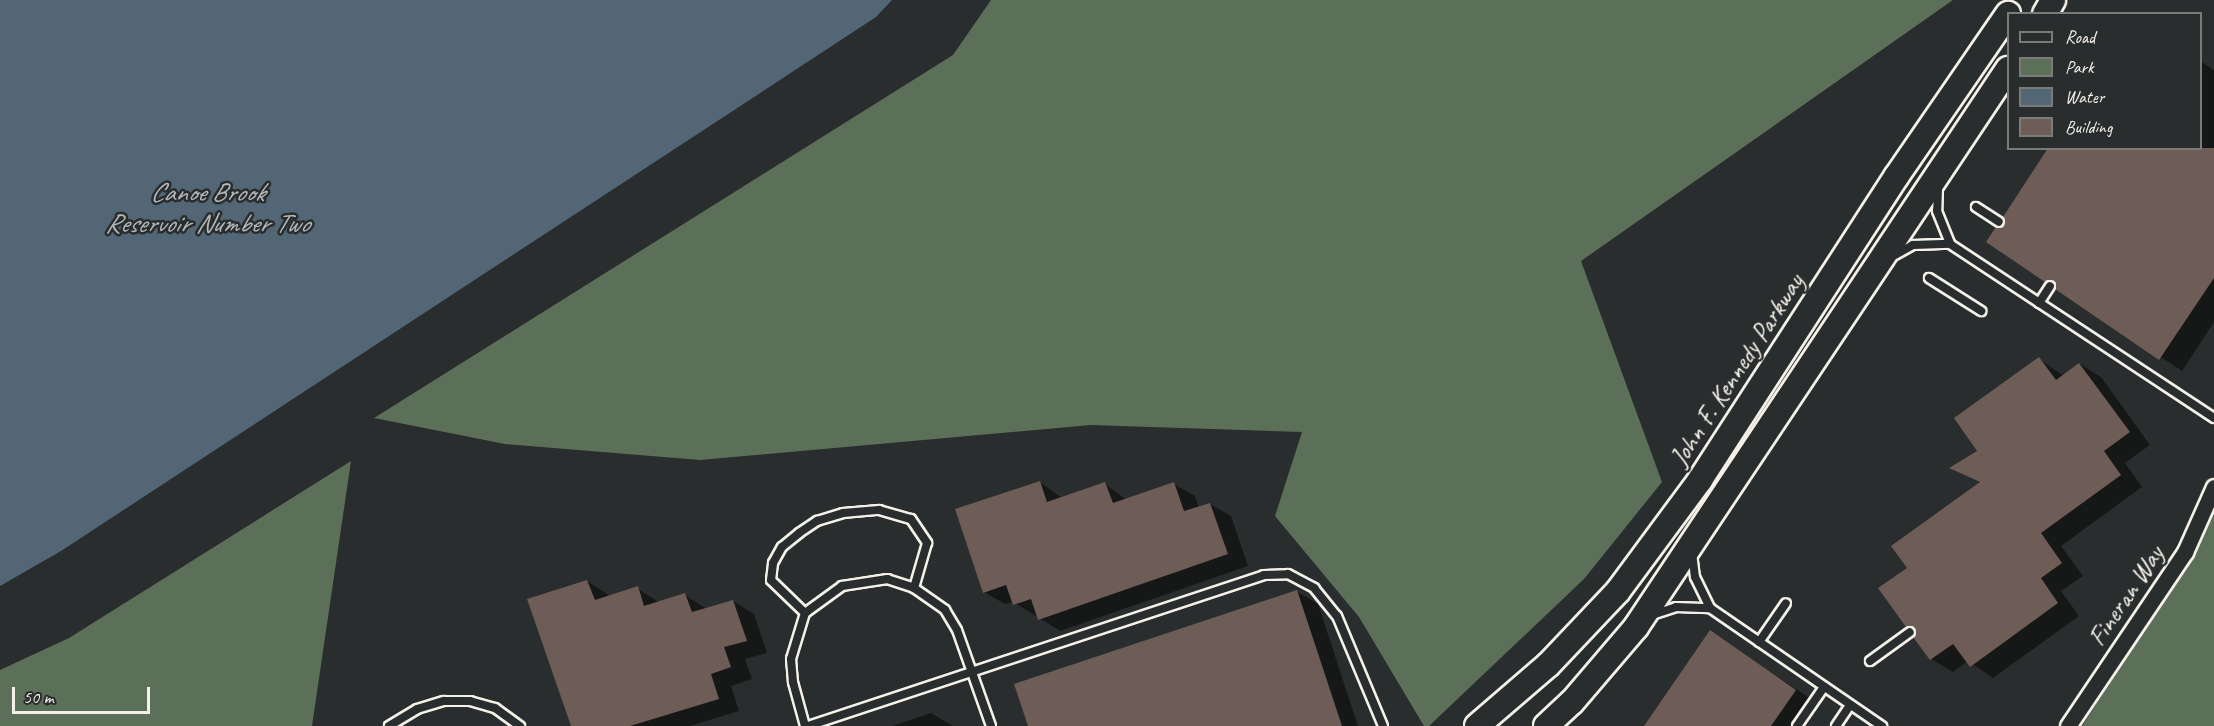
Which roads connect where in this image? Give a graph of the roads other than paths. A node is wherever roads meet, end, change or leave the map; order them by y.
1 (2007, 17) edge
2 (2007, 71) edge
3 (1941, 172) junction
4 (1976, 207) dead end
5 (1999, 222) dead end
6 (1950, 243) junction
7 (1878, 267) junction
8 (1929, 278) dead end
9 (2050, 286) dead end
10 (2039, 303) junction
11 (1981, 311) dead end
12 (2214, 418) edge
13 (2214, 487) edge
14 (1691, 546) junction
15 (914, 588) junction
16 (1786, 603) dead end
17 (1710, 608) junction
18 (805, 613) junction
19 (1642, 618) junction
20 (1910, 632) dead end
21 (1759, 642) junction
22 (1869, 660) dead end
23 (972, 672) junction
24 (1824, 687) junction
25 (1850, 705) junction
26 (389, 726) edge
27 (520, 726) edge
28 (807, 726) edge
29 (991, 726) edge
30 (1383, 726) edge
31 (1477, 726) edge
32 (1546, 726) edge
33 (1797, 726) edge
34 (1836, 726) edge
35 (1882, 726) edge
36 (2068, 726) edge

1 - 31 main road, John F. Kennedy Parkway
2 - 3 main road
3 - 6 lane
3 - 7 main road
4 - 5 lane
6 - 7 lane
6 - 10 lane
7 - 14 main road
8 - 11 lane
9 - 10 lane
10 - 12 lane
13 - 36 street, Fineran Way
14 - 17 lane
14 - 19 main road
15 - 18 lane
15 - 18 lane
15 - 23 lane
16 - 21 lane
17 - 19 lane
17 - 21 lane
18 - 28 lane
19 - 32 main road
20 - 22 lane
21 - 24 lane
23 - 28 lane
23 - 29 lane
23 - 30 lane
24 - 25 lane
24 - 33 lane
25 - 34 lane
25 - 35 lane
26 - 27 lane

